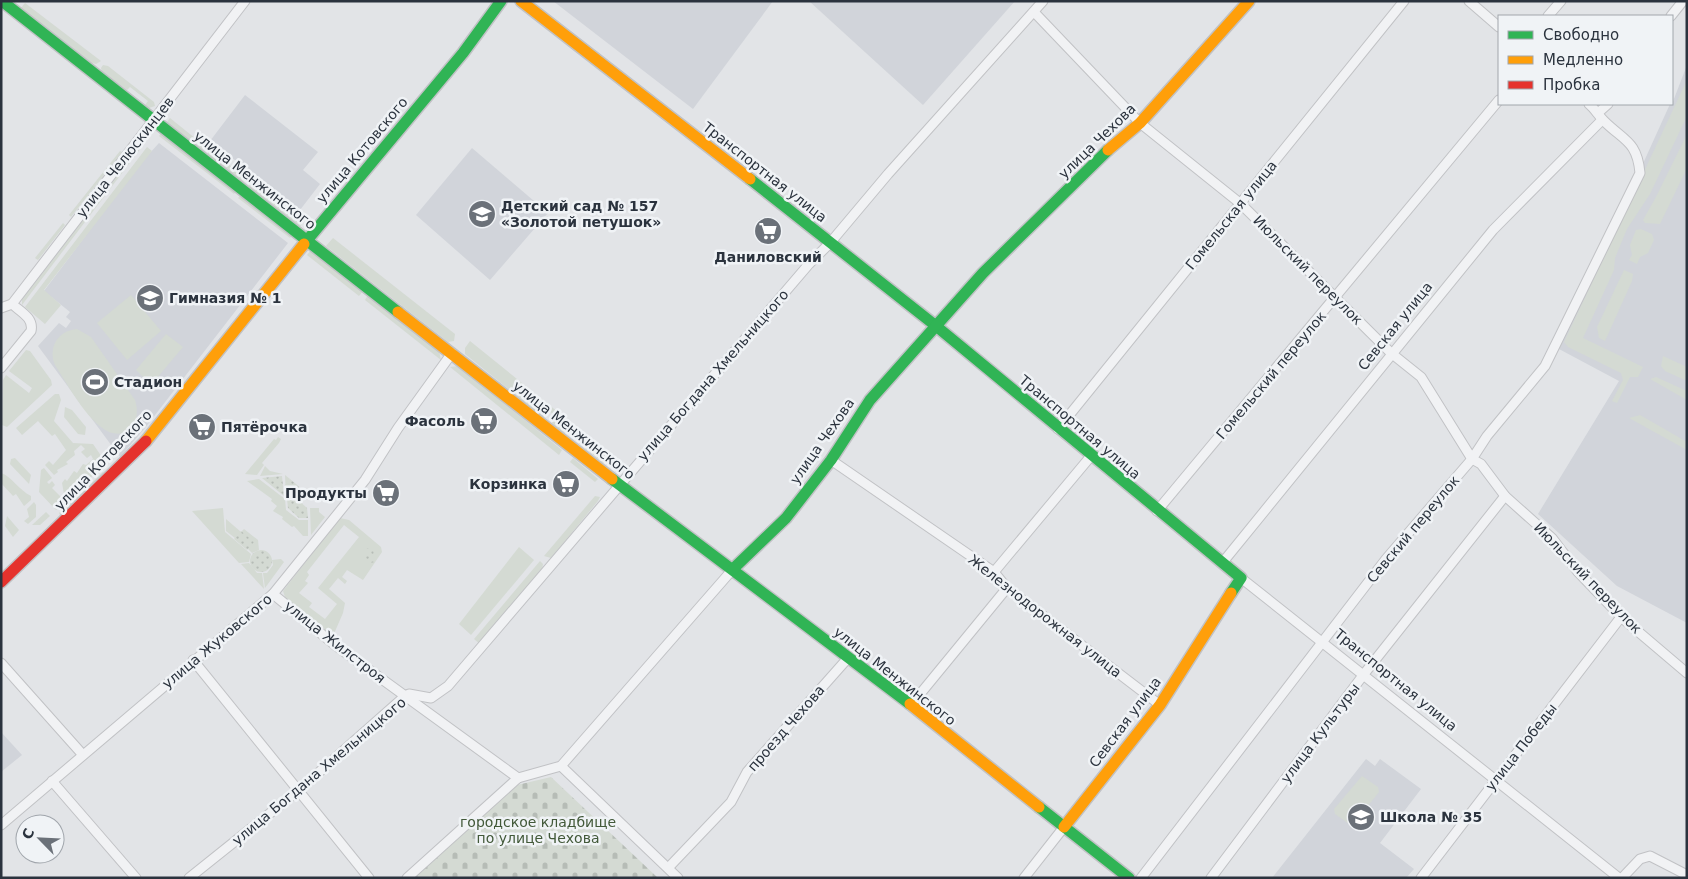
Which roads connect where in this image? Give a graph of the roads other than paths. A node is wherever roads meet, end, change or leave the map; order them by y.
1 (2, 1) edge
2 (245, 1) edge
3 (501, 1) edge
4 (521, 1) edge
5 (1042, 1) edge
6 (1249, 1) edge
7 (1404, 1) edge
8 (1468, 1) edge
9 (1561, 1) edge
10 (1683, 1) edge
11 (1034, 12) junction
12 (1549, 15) edge
13 (1672, 15) edge
14 (1498, 26) edge
15 (1498, 101) edge
16 (1590, 105) edge
17 (1607, 105) edge
18 (1600, 116) junction
19 (154, 120) junction
20 (1140, 123) junction
21 (1241, 204) junction
22 (307, 240) junction
23 (830, 243) junction
24 (1337, 297) junction
25 (12, 304) junction
26 (1, 308) edge
27 (936, 326) junction
28 (452, 353) junction
29 (1392, 354) junction
30 (1, 368) edge
31 (1058, 429) junction
32 (1091, 456) junction
33 (1472, 459) junction
34 (831, 460) junction
35 (619, 484) junction
36 (1505, 496) junction
37 (1157, 510) junction
38 (1224, 562) junction
39 (733, 569) junction
40 (994, 572) junction
41 (1241, 578) junction
42 (1, 582) edge
43 (1007, 588) junction
44 (273, 594) junction
45 (1621, 617) junction
46 (1322, 640) junction
47 (848, 658) junction
48 (193, 660) junction
49 (1, 663) edge
50 (1687, 673) edge
51 (1364, 674) junction
52 (405, 696) junction
53 (1160, 705) junction
54 (911, 706) junction
55 (83, 755) junction
56 (561, 766) junction
57 (518, 778) junction
58 (1496, 779) junction
59 (52, 781) junction
60 (299, 790) junction
61 (1, 825) edge
62 (1064, 828) junction
63 (669, 868) junction
64 (1687, 875) edge
65 (136, 878) edge
66 (189, 878) edge
67 (369, 878) edge
68 (408, 878) edge
69 (678, 878) edge
70 (1024, 878) edge
71 (1129, 878) edge
72 (1141, 878) edge
73 (1211, 878) edge
74 (1420, 878) edge
75 (1620, 878) edge

1 - 19 street, улица Менжинского
2 - 19 street, улица Челюскинцев
3 - 22 street, улица Котовского
4 - 23 street, Транспортная улица
5 - 11 street, улица Богдана Хмельницкого
6 - 20 street, улица Чехова
7 - 21 street, Гомельская улица
8 - 14 street
9 - 12 street
10 - 13 street
11 - 20 street, Июльский переулок
11 - 23 street, улица Богдана Хмельницкого
15 - 24 street, Гомельский переулок
16 - 18 street
17 - 18 street, Севская улица
18 - 29 street, Севская улица
18 - 33 street, Севский переулок
19 - 22 street, улица Менжинского
19 - 25 street, улица Челюскинцев
20 - 21 street, Июльский переулок
20 - 27 street, улица Чехова
21 - 24 street, Июльский переулок
21 - 31 street, Гомельская улица
22 - 28 street, улица Менжинского
22 - 42 street, улица Котовского
23 - 27 street, Транспортная улица
23 - 35 street, улица Богдана Хмельницкого
24 - 29 street, Июльский переулок
24 - 37 street, Гомельский переулок
25 - 26 street
25 - 30 street
27 - 31 street, Транспортная улица
27 - 34 street, улица Чехова
28 - 35 street, улица Менжинского
28 - 44 street, улица Жуковского
29 - 33 street, Июльский переулок
29 - 38 street, Севская улица
31 - 32 street, Транспортная улица
32 - 37 street, Транспортная улица
32 - 40 street
33 - 36 street, Июльский переулок
33 - 46 street, Севский переулок
34 - 39 street, улица Чехова
34 - 40 street, Железнодорожная улица
35 - 39 street, улица Менжинского
35 - 52 street, улица Богдана Хмельницкого
36 - 45 street, Июльский переулок
36 - 51 street, улица Культуры
37 - 38 street, Транспортная улица
38 - 41 street, Транспортная улица
39 - 47 street, улица Менжинского
39 - 56 street, улица Чехова
40 - 43 street, Железнодорожная улица
41 - 46 street, Транспортная улица
41 - 53 street, Севская улица
43 - 53 street, Железнодорожная улица
43 - 54 street
44 - 48 street, улица Жуковского
44 - 52 street, улица Жилстроя
45 - 50 street, Июльский переулок
45 - 58 street, улица Победы
46 - 51 street, Транспортная улица
46 - 72 street, Севский переулок
47 - 54 street, улица Менжинского
47 - 63 street, проезд Чехова
48 - 55 street, улица Жуковского
48 - 60 street
49 - 55 street
51 - 58 street, Транспортная улица
51 - 73 street, улица Культуры
52 - 57 street, улица Жилстроя
52 - 60 street, улица Богдана Хмельницкого
53 - 62 street, Севская улица
54 - 62 street, улица Менжинского
55 - 59 street, улица Жуковского
56 - 57 street
56 - 63 street
57 - 68 street
58 - 74 street, улица Победы
58 - 75 street, Транспортная улица
59 - 61 street, улица Жуковского
59 - 65 street
60 - 66 street, улица Богдана Хмельницкого
60 - 67 street
62 - 70 street, Севская улица
62 - 71 street, улица Менжинского
63 - 69 street
64 - 75 street

